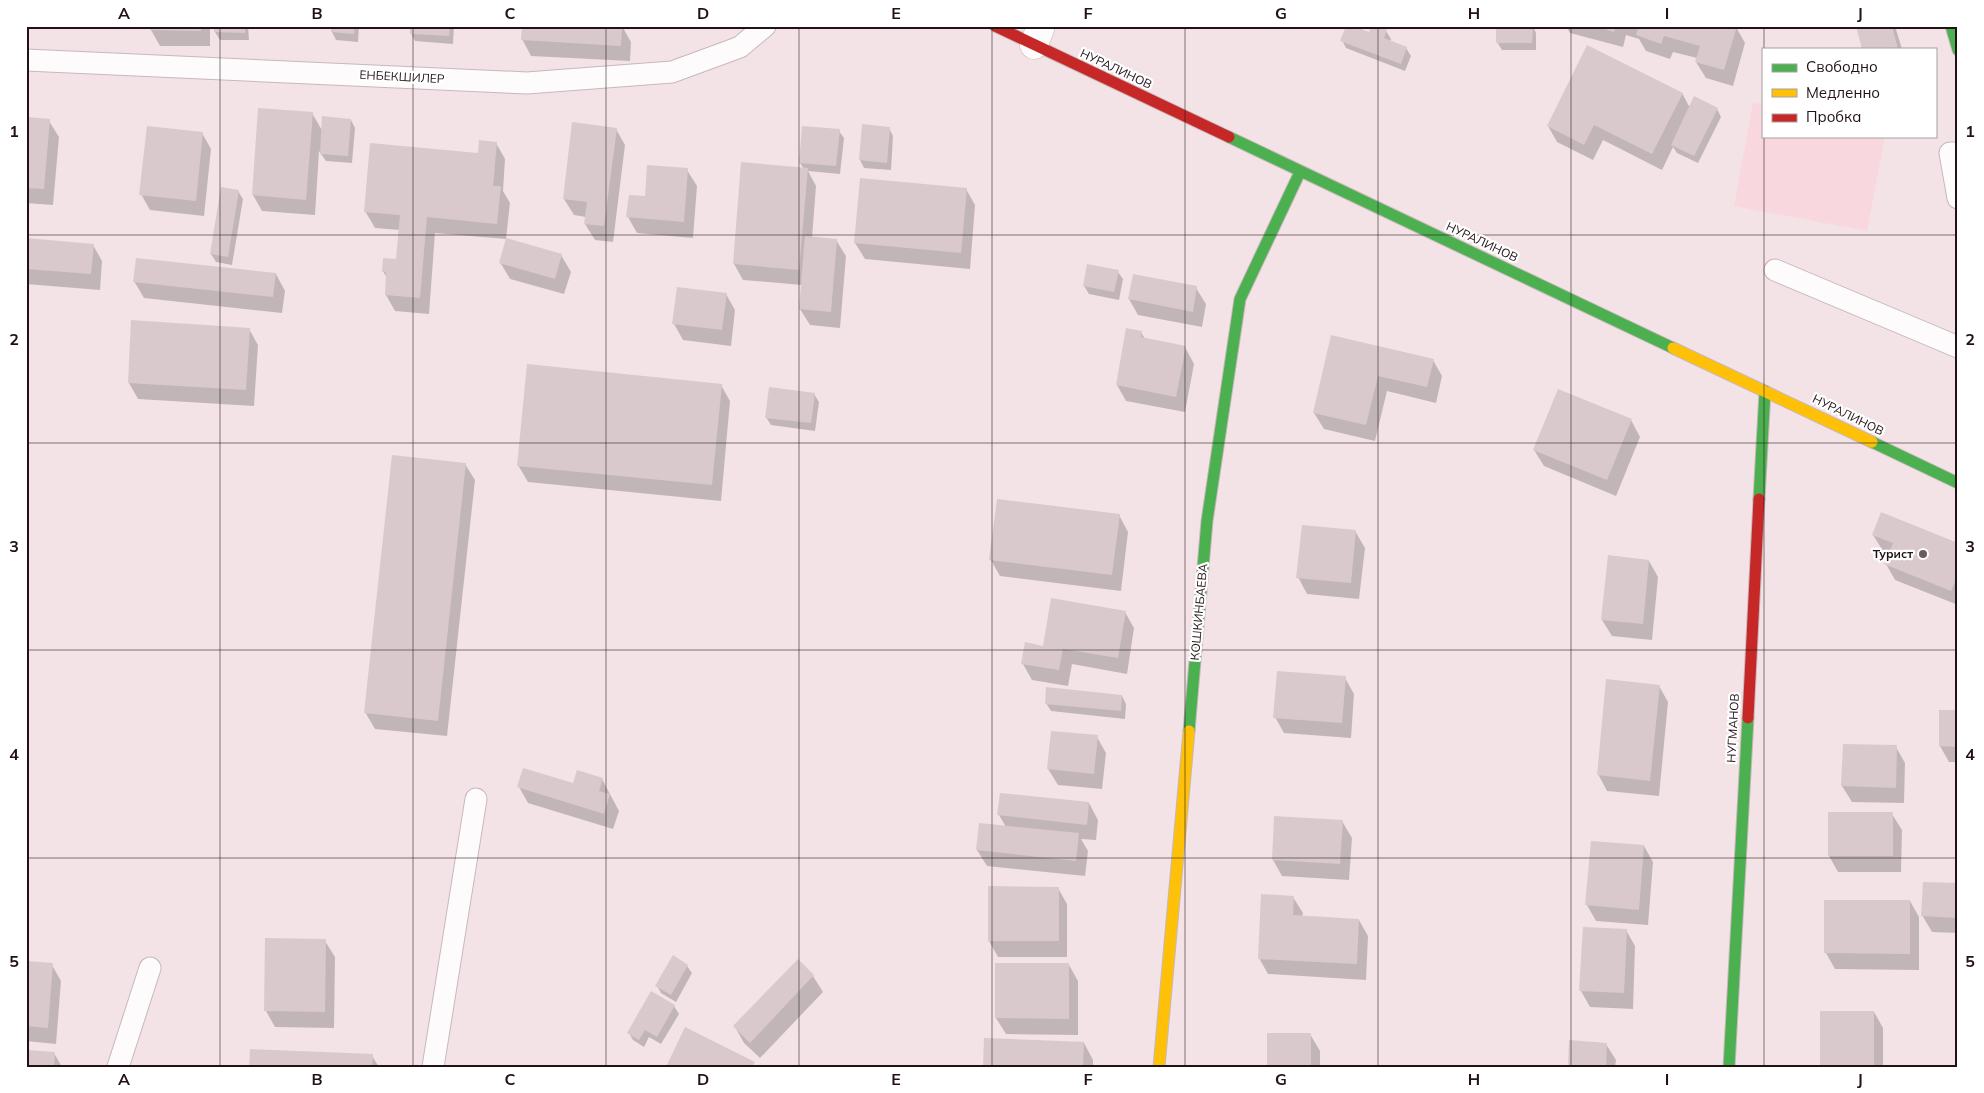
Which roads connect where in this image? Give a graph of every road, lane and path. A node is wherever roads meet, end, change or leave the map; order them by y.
1 (765, 26) edge
2 (995, 26) edge
3 (1951, 26) edge
4 (1038, 36) edge
5 (1958, 50) edge
6 (26, 60) edge
7 (1958, 153) edge
8 (1300, 172) junction
9 (1958, 198) edge
10 (1775, 270) dead end
11 (1958, 347) edge
12 (1765, 391) junction
13 (1958, 483) edge
14 (476, 799) dead end
15 (150, 968) dead end
16 (118, 1067) edge
17 (433, 1067) edge
18 (1159, 1067) edge
19 (1729, 1067) edge

1 - 6 lane, ЕНБЕКШИЛЕР
2 - 4 main road, НУРАЛИНОВ
3 - 5 main road
4 - 8 main road, НУРАЛИНОВ
7 - 9 lane
8 - 12 main road, НУРАЛИНОВ
8 - 18 main road, КОШКИНБАЕВА
10 - 11 lane
12 - 13 main road, НУРАЛИНОВ
12 - 19 main road, НУГМАНОВ
14 - 17 lane
15 - 16 lane

